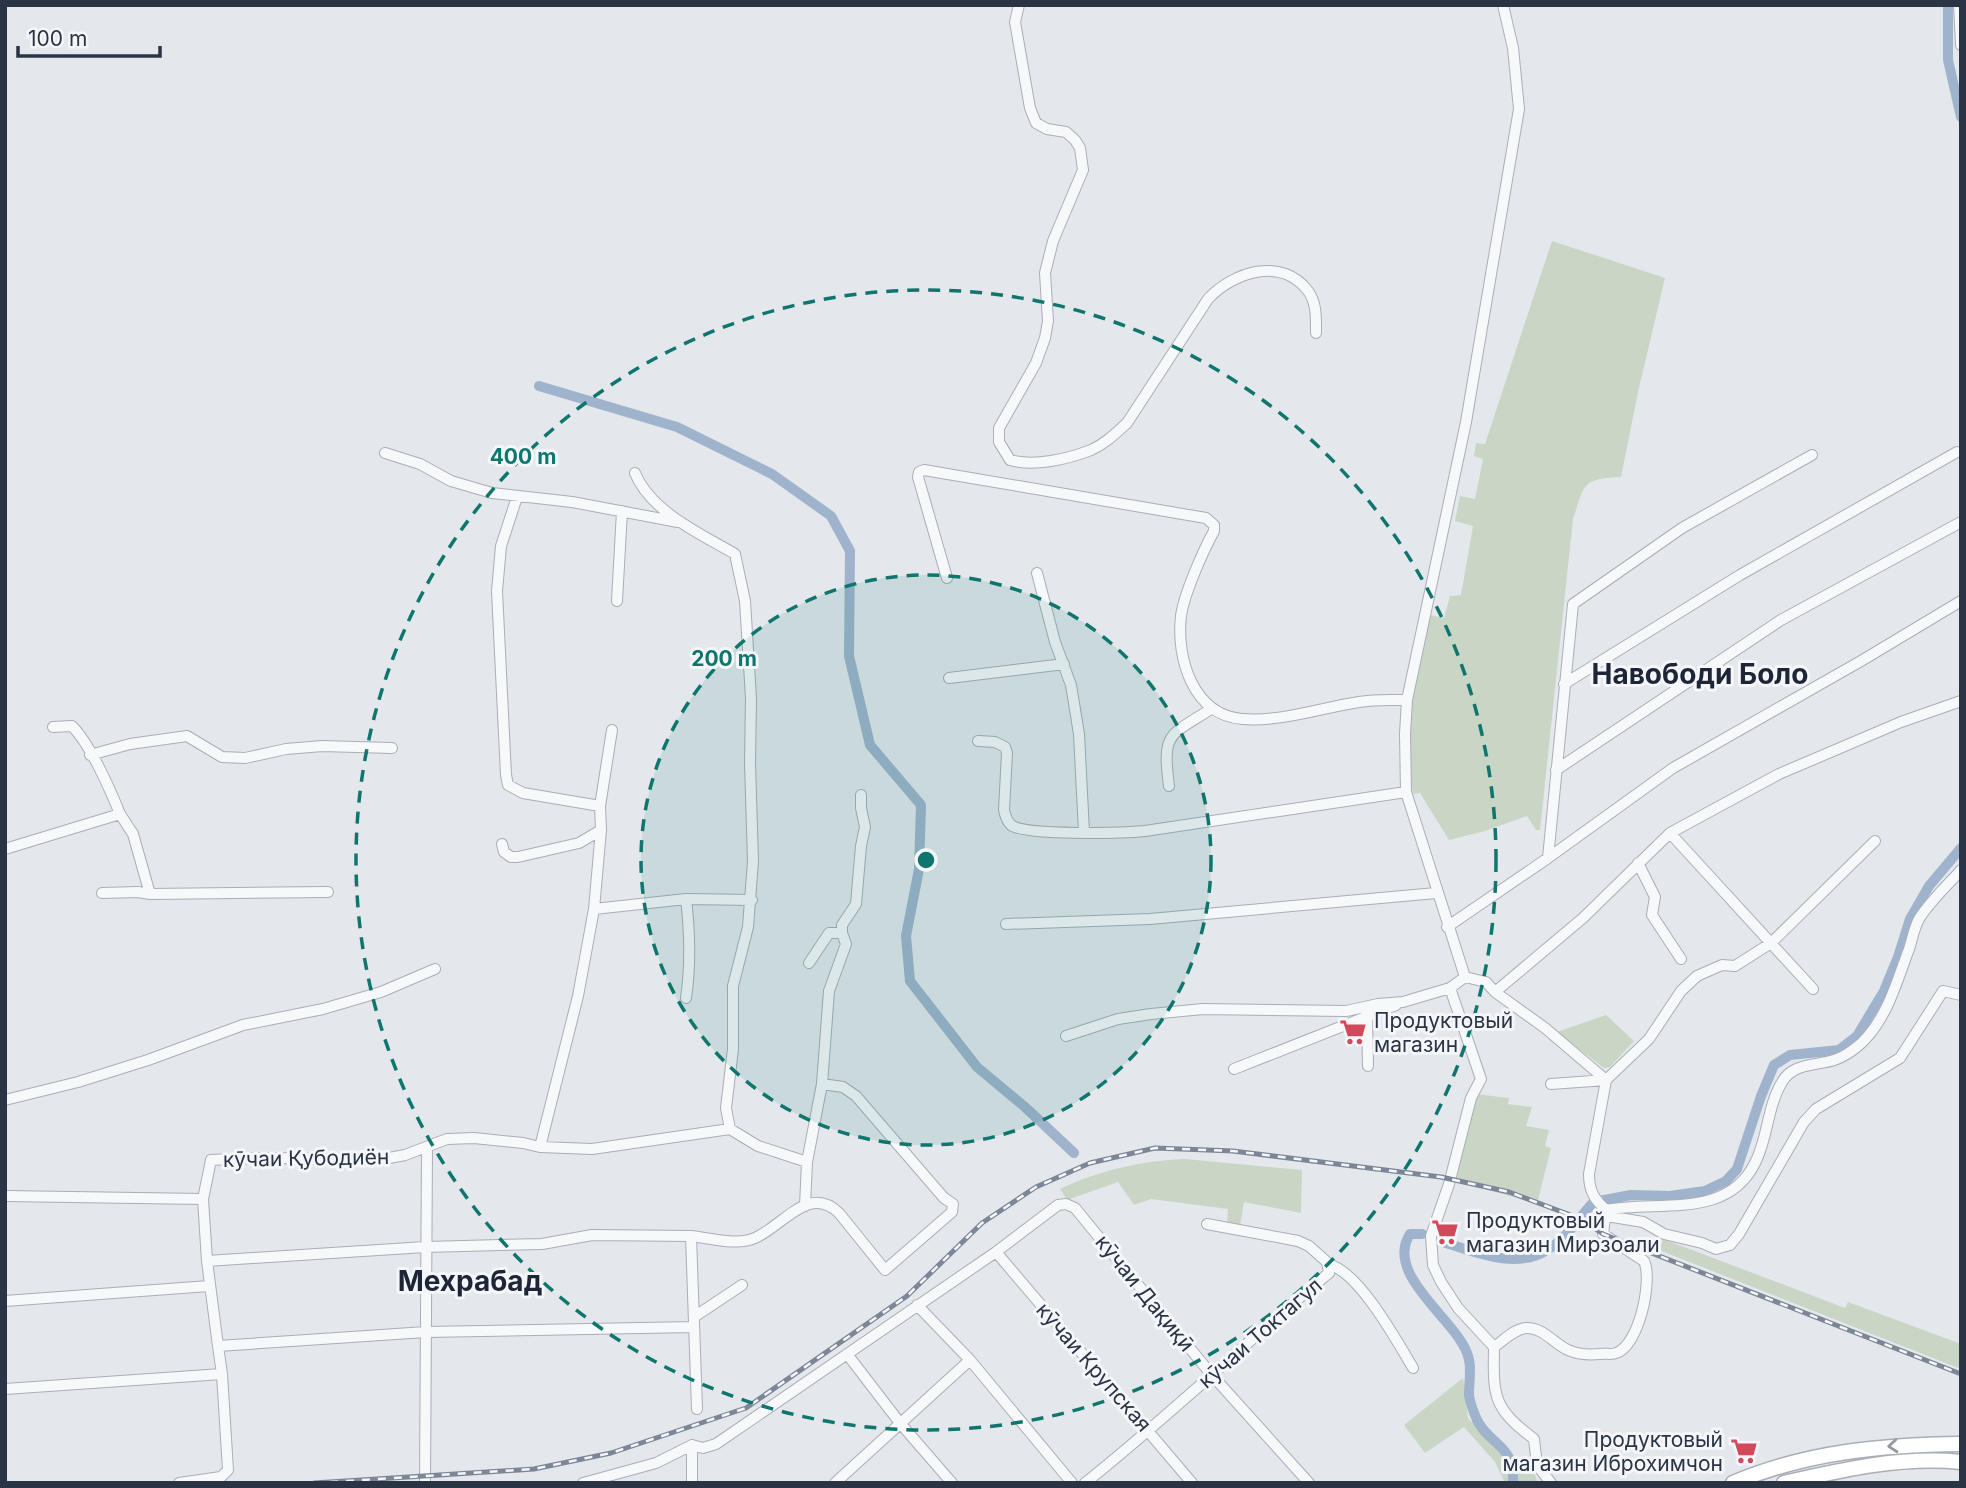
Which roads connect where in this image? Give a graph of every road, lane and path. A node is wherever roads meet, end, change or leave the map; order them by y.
1 (1019, 5) edge
2 (1503, 5) edge
3 (1959, 5) edge
4 (1961, 44) edge
5 (1316, 333) dead end
6 (1957, 452) dead end
7 (385, 453) dead end
8 (1812, 454) dead end
9 (635, 472) dead end
10 (517, 497) junction
11 (622, 511) junction
12 (678, 522) junction
13 (1961, 522) edge
14 (1037, 573) dead end
15 (947, 578) dead end
16 (617, 601) dead end
17 (1961, 601) edge
18 (1064, 664) junction
19 (949, 678) dead end
20 (1564, 684) junction
21 (1407, 700) junction
22 (1961, 701) edge
23 (1211, 709) junction
24 (52, 727) dead end
25 (612, 730) dead end
26 (978, 741) dead end
27 (392, 748) dead end
28 (90, 755) junction
29 (1556, 770) junction
30 (1169, 786) dead end
31 (1406, 792) junction
32 (861, 795) dead end
33 (600, 806) junction
34 (120, 814) junction
35 (601, 830) junction
36 (1084, 832) junction
37 (1670, 833) junction
38 (1875, 841) dead end
39 (502, 844) dead end
40 (5, 849) edge
41 (1548, 858) junction
42 (1638, 863) junction
43 (1961, 870) edge
44 (328, 892) dead end
45 (1436, 892) junction
46 (102, 893) dead end
47 (150, 894) junction
48 (686, 900) junction
49 (752, 900) junction
50 (594, 909) junction
51 (1006, 924) dead end
52 (1447, 927) junction
53 (842, 933) junction
54 (1772, 943) junction
55 (1681, 959) dead end
56 (809, 963) dead end
57 (435, 968) dead end
58 (1465, 976) junction
59 (1450, 988) junction
60 (1813, 989) dead end
61 (1495, 992) junction
62 (1961, 995) edge
63 (686, 998) dead end
64 (1403, 1002) junction
65 (1367, 1018) junction
66 (1066, 1036) dead end
67 (1368, 1066) dead end
68 (1234, 1069) dead end
69 (1606, 1080) junction
70 (822, 1083) junction
71 (1551, 1084) dead end
72 (5, 1100) edge
73 (730, 1129) junction
74 (540, 1147) junction
75 (427, 1148) junction
76 (807, 1162) junction
77 (5, 1196) edge
78 (203, 1199) junction
79 (805, 1206) junction
80 (1606, 1213) junction
81 (1207, 1224) dead end
82 (691, 1236) junction
83 (425, 1247) junction
84 (996, 1252) junction
85 (206, 1261) junction
86 (1329, 1265) junction
87 (742, 1285) dead end
88 (209, 1286) junction
89 (5, 1301) edge
90 (917, 1305) junction
91 (694, 1322) junction
92 (426, 1332) junction
93 (218, 1346) junction
94 (1494, 1348) junction
95 (847, 1354) junction
96 (970, 1360) junction
97 (1413, 1368) dead end
98 (222, 1374) junction
99 (1212, 1374) junction
100 (5, 1389) edge
101 (697, 1409) dead end
102 (900, 1423) junction
103 (1150, 1432) junction
104 (1961, 1444) edge
105 (692, 1445) junction
106 (1961, 1462) edge
107 (604, 1481) edge
108 (178, 1483) edge
109 (425, 1483) edge
110 (583, 1483) edge
111 (692, 1483) edge
112 (835, 1483) edge
113 (952, 1483) edge
114 (1072, 1483) edge
115 (1085, 1483) edge
116 (1192, 1483) edge
117 (1309, 1483) edge
118 (1550, 1483) edge
119 (1733, 1483) edge
120 (1784, 1483) edge

1 - 5 street
2 - 21 street
3 - 4 street
6 - 20 street
7 - 10 street
8 - 20 street
9 - 12 street
10 - 11 street
10 - 33 street
11 - 12 street
11 - 16 street
12 - 49 street
13 - 29 street
14 - 18 street
15 - 23 street
17 - 41 street
18 - 19 street
18 - 36 street
20 - 29 street
21 - 23 street
21 - 31 street
22 - 37 street
23 - 30 street
24 - 28 street
25 - 33 street
26 - 36 street
27 - 28 street
28 - 34 street
29 - 41 street
31 - 36 street
31 - 45 street
32 - 53 street
33 - 35 street
34 - 40 street
34 - 47 street
35 - 39 street
35 - 50 street
37 - 42 street
37 - 54 street
38 - 54 street
41 - 52 street
42 - 55 street
42 - 61 street
43 - 80 street
44 - 47 street
45 - 51 street
45 - 52 street
46 - 47 street
48 - 49 street
48 - 50 street
48 - 63 street
49 - 73 street
50 - 74 street
52 - 58 street
53 - 56 street
53 - 70 street
54 - 60 street
54 - 69 street
57 - 72 street
58 - 59 street
58 - 61 street
59 - 64 street
59 - 94 street
61 - 69 street
62 - 80 street
64 - 65 street
64 - 66 street
65 - 67 street
65 - 68 street
69 - 71 street
69 - 80 street
70 - 76 street
70 - 79 street
73 - 74 street, кӯчаи Қубодиён
73 - 76 street
74 - 75 street, кӯчаи Қубодиён
75 - 78 street, кӯчаи Қубодиён
75 - 83 street
76 - 79 street
77 - 78 street
78 - 85 street
79 - 82 street
80 - 94 street
81 - 86 street, кӯчаи Токтагул
82 - 83 street
82 - 91 street
83 - 85 street
83 - 92 street
84 - 90 street
84 - 99 street, кӯчаи Дақиқӣ
84 - 103 street, кӯчаи Крупская
85 - 88 street
86 - 97 street
86 - 99 street, кӯчаи Токтагул
87 - 91 street
88 - 89 street
88 - 93 street
90 - 95 street
90 - 96 street
91 - 92 street
91 - 101 street
92 - 93 street
92 - 109 street
93 - 98 street
94 - 118 street
95 - 102 street
95 - 105 street
96 - 102 street
96 - 114 street
98 - 100 street
98 - 108 street
99 - 103 street, кӯчаи Токтагул
99 - 117 street, кӯчаи Дақиқӣ
102 - 112 street
102 - 113 street
103 - 115 street, кӯчаи Токтагул
103 - 116 street, кӯчаи Крупская
104 -> 119 main road
105 - 107 street
105 - 111 street
106 - 120 main road
107 - 110 street

